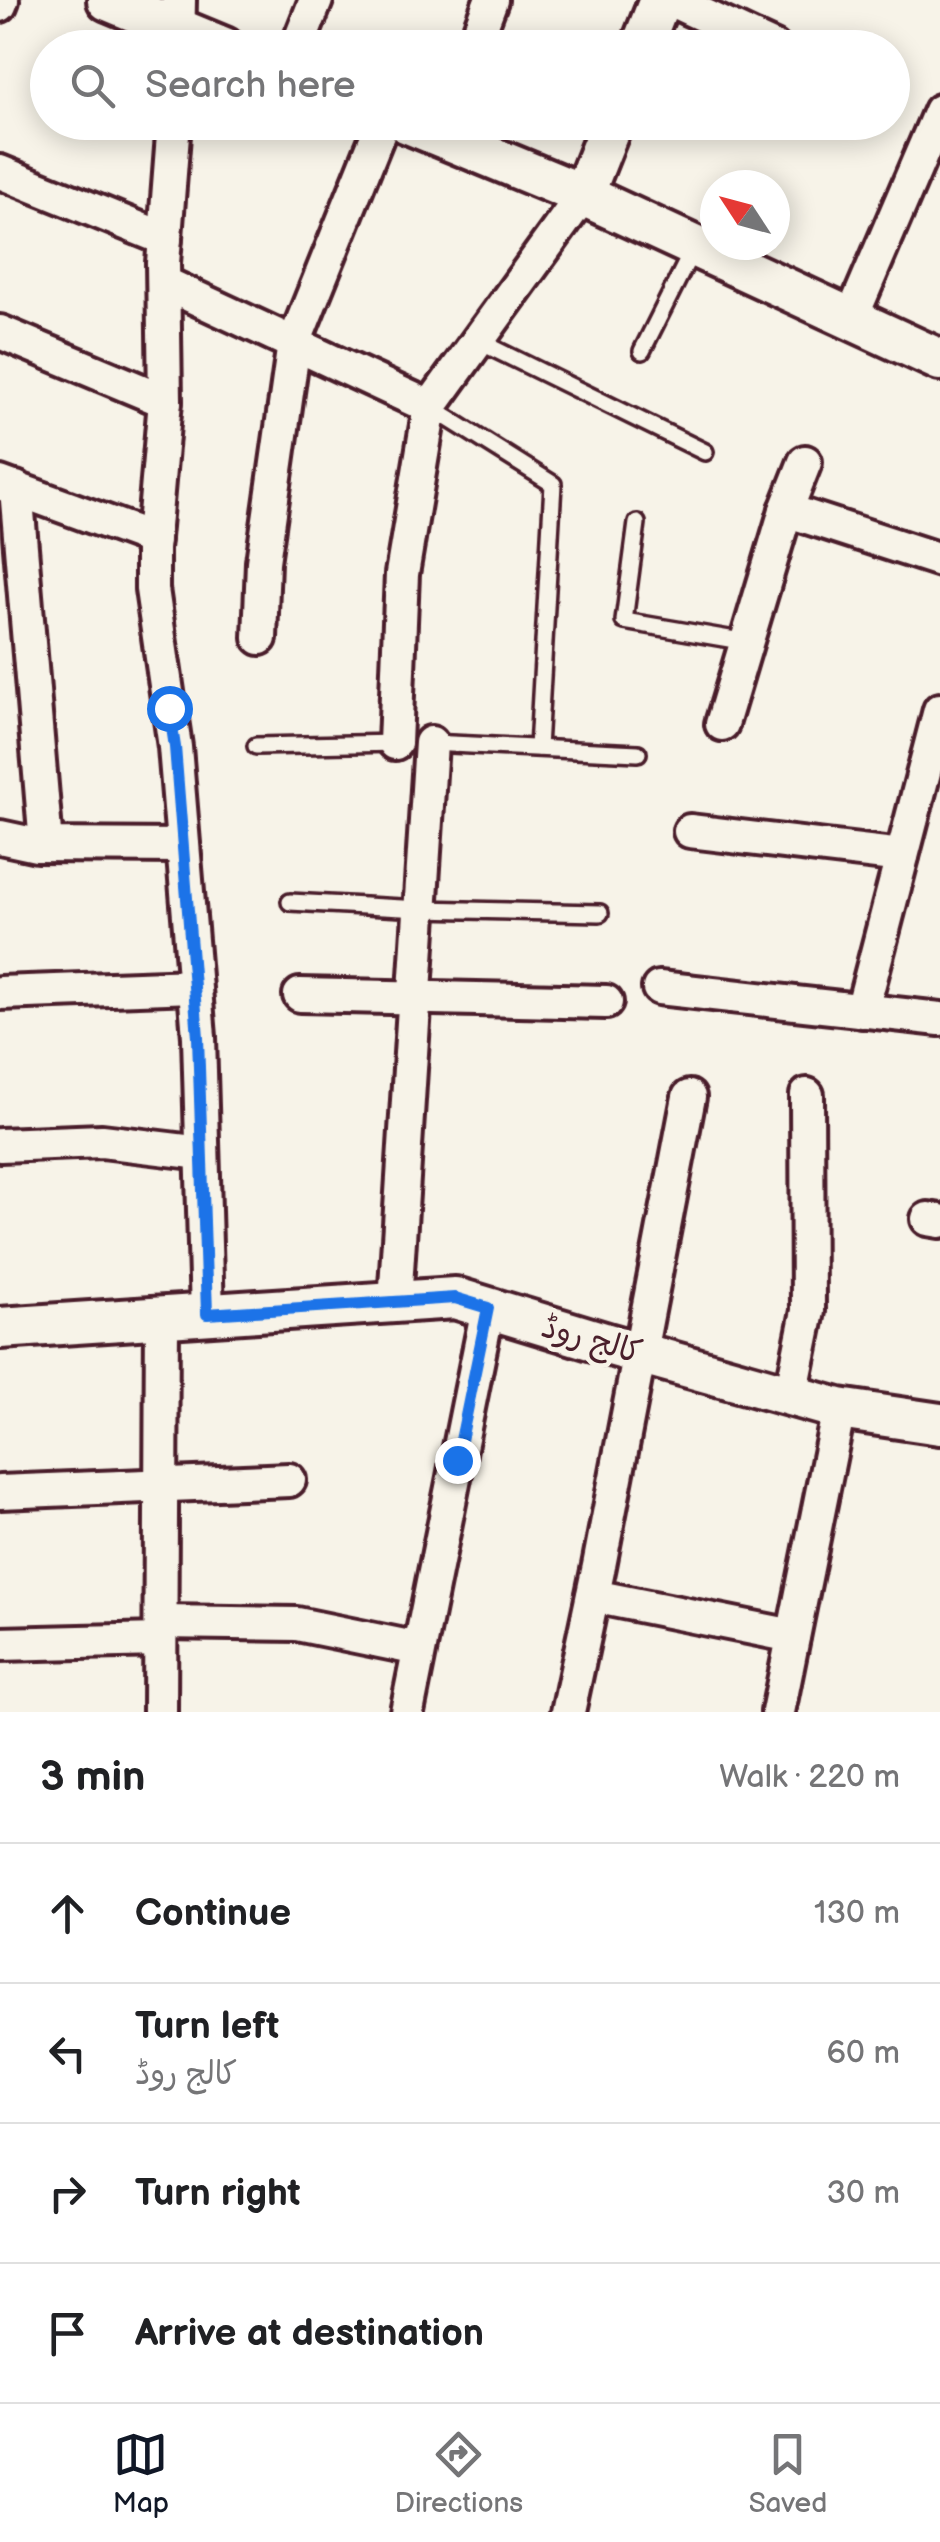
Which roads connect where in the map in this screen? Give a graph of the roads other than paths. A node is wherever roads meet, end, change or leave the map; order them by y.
1 (108, 0) edge
2 (316, 0) edge
3 (491, 0) edge
4 (660, 0) edge
5 (670, 0) edge
6 (178, 26) edge
7 (305, 30) edge
8 (480, 30) edge
9 (648, 30) edge
10 (735, 30) edge
11 (940, 111) edge
12 (173, 140) edge
13 (376, 140) edge
14 (459, 140) edge
15 (605, 140) edge
16 (0, 172) edge
17 (583, 195) junction
18 (165, 239) junction
19 (695, 246) junction
20 (164, 283) junction
21 (851, 318) junction
22 (0, 332) edge
23 (478, 341) junction
24 (294, 344) junction
25 (642, 351) dead end
26 (940, 360) edge
27 (165, 401) junction
28 (430, 407) junction
29 (705, 452) dead end
30 (804, 462) dead end
31 (8, 486) edge
32 (786, 510) junction
33 (637, 523) dead end
34 (154, 539) junction
35 (940, 560) edge
36 (260, 638) dead end
37 (746, 642) junction
38 (940, 710) edge
39 (722, 724) dead end
40 (431, 742) junction
41 (395, 743) junction
42 (256, 746) dead end
43 (538, 748) junction
44 (638, 753) dead end
45 (690, 832) dead end
46 (0, 836) edge
47 (46, 845) junction
48 (183, 846) junction
49 (902, 856) junction
50 (290, 902) dead end
51 (421, 909) junction
52 (600, 913) dead end
53 (194, 986) junction
54 (659, 988) dead end
55 (0, 993) edge
56 (300, 995) dead end
57 (416, 998) junction
58 (606, 1002) dead end
59 (862, 1011) junction
60 (940, 1020) edge
61 (807, 1095) dead end
62 (689, 1097) dead end
63 (0, 1145) edge
64 (202, 1153) junction
65 (395, 1302) junction
66 (488, 1308) junction
67 (207, 1314) junction
68 (162, 1316) junction
69 (0, 1328) edge
70 (640, 1353) junction
71 (791, 1395) junction
72 (839, 1409) junction
73 (940, 1424) edge
74 (289, 1480) dead end
75 (161, 1486) junction
76 (0, 1492) edge
77 (593, 1596) junction
78 (161, 1630) junction
79 (793, 1636) junction
80 (0, 1644) edge
81 (420, 1649) junction
82 (160, 1712) edge
83 (407, 1712) edge
84 (568, 1712) edge
85 (778, 1712) edge

1 - 6 street
2 - 7 street
3 - 8 street
4 - 9 street
5 - 10 street
11 - 21 street
12 - 18 street
13 - 24 street
14 - 17 street
15 - 17 street
16 - 18 street
17 - 19 street
17 - 23 street
18 - 20 street
19 - 21 street
19 - 25 lane
20 - 24 street
20 - 27 street
21 - 26 street
22 - 27 street
23 - 28 street
23 - 29 lane
24 - 28 street
24 - 36 street
27 - 34 street
28 - 41 street
28 - 43 lane
30 - 32 street
31 - 34 street
31 - 47 street
32 - 35 street
32 - 37 street
33 - 37 lane
34 - 48 street
37 - 39 street
38 - 49 street
40 - 41 lane
40 - 43 lane
40 - 51 street
41 - 42 lane
43 - 44 lane
45 - 49 street
46 - 47 street
47 - 48 street
48 - 53 street
49 - 59 street
50 - 51 lane
51 - 52 lane
51 - 57 street
53 - 55 street
53 - 64 street
54 - 59 street
56 - 57 street
57 - 58 street
57 - 65 street
59 - 60 street
61 - 71 street
62 - 70 street
63 - 64 street
64 - 67 street
65 - 66 street, کالج روڈ
65 - 67 street, کالج روڈ
66 - 70 street, کالج روڈ
66 - 81 street
67 - 68 street, کالج روڈ
68 - 69 street, کالج روڈ
68 - 75 street
70 - 71 street, کالج روڈ
70 - 77 street
71 - 72 street, کالج روڈ
72 - 73 street, کالج روڈ
72 - 79 street
74 - 75 street
75 - 76 street
75 - 78 street
77 - 79 street
77 - 84 street
78 - 80 street
78 - 81 street
78 - 82 street
79 - 85 street
81 - 83 street

